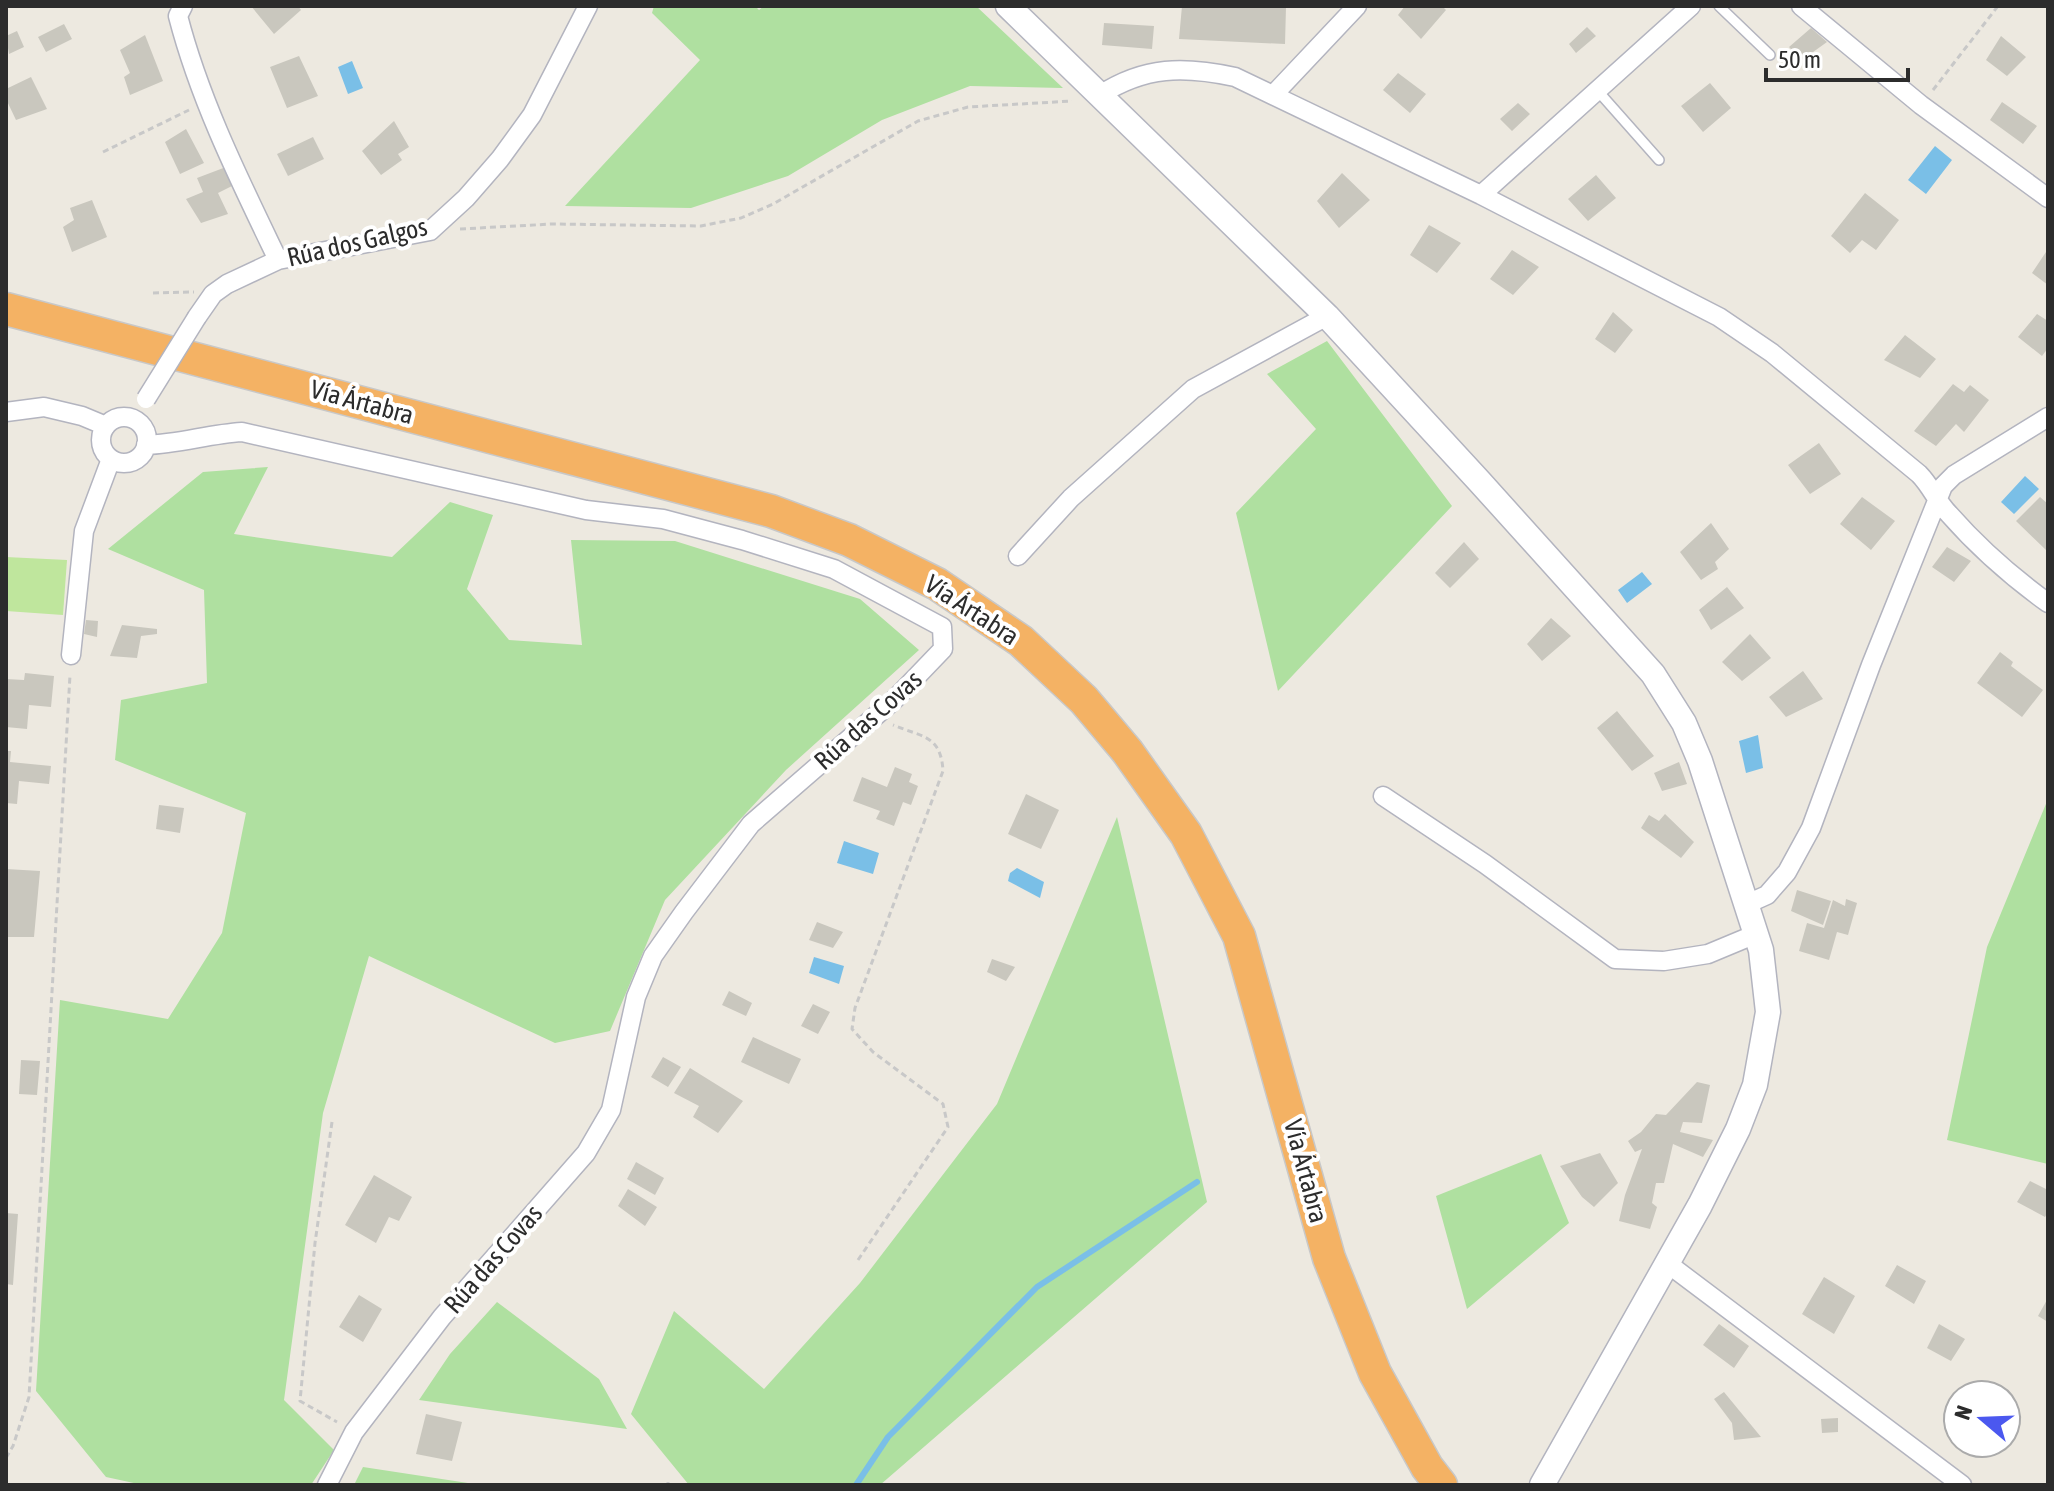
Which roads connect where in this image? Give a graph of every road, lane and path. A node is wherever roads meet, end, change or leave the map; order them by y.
1 (183, 6) edge
2 (588, 6) edge
3 (1008, 6) edge
4 (1357, 6) edge
5 (1691, 6) edge
6 (1719, 6) edge
7 (1801, 6) edge
8 (1998, 6) edge
9 (1770, 55) dead end
10 (1597, 90) junction
11 (1274, 94) junction
12 (1100, 95) junction
13 (208, 101) junction
14 (1921, 105) junction
15 (103, 152) dead end
16 (1659, 160) dead end
17 (1481, 195) junction
18 (2048, 198) edge
19 (430, 231) junction
20 (278, 260) junction
21 (153, 293) dead end
22 (213, 294) junction
23 (6, 309) edge
24 (1327, 316) junction
25 (6, 412) edge
26 (2048, 417) edge
27 (133, 419) junction
28 (106, 426) junction
29 (146, 445) junction
30 (111, 459) junction
31 (1938, 496) junction
32 (1018, 556) dead end
33 (2048, 603) edge
34 (71, 655) joint
35 (874, 717) junction
36 (1383, 796) dead end
37 (1747, 904) junction
38 (1756, 934) junction
39 (332, 1122) dead end
40 (858, 1260) dead end
41 (1667, 1263) junction
42 (354, 1432) junction
43 (6, 1458) edge
44 (327, 1485) edge
45 (1441, 1485) edge
46 (1542, 1485) edge
47 (1962, 1485) edge

1 - 13 street
2 - 19 street, Rúa dos Galgos
3 - 12 street
4 - 11 street
5 - 10 street
6 - 9 lane
7 - 14 street
8 - 14 path
10 - 16 lane
10 - 17 street
11 - 12 street
11 - 17 street
12 - 19 path
12 - 24 street
13 - 15 path
13 - 20 street
14 - 18 street
17 - 31 street
19 - 20 street, Rúa dos Galgos
20 - 22 street, Rúa dos Galgos
21 - 22 path
22 - 27 street, Rúa dos Galgos, bridge
23 - 45 highway, Vía Ártabra
24 - 32 street
24 - 37 street
25 - 28 street
26 - 31 street
27 - 28 street
27 - 29 street
28 - 30 street
29 - 30 street
29 - 35 street, Rúa das Covas
30 - 34 street
31 - 33 street
31 - 37 street
34 - 43 path
35 - 40 path
35 - 42 street, Rúa das Covas
36 - 38 street
37 - 38 street
38 - 41 street
39 - 42 path
41 - 46 street
41 - 47 street
42 - 44 street, Rúa das Covas

